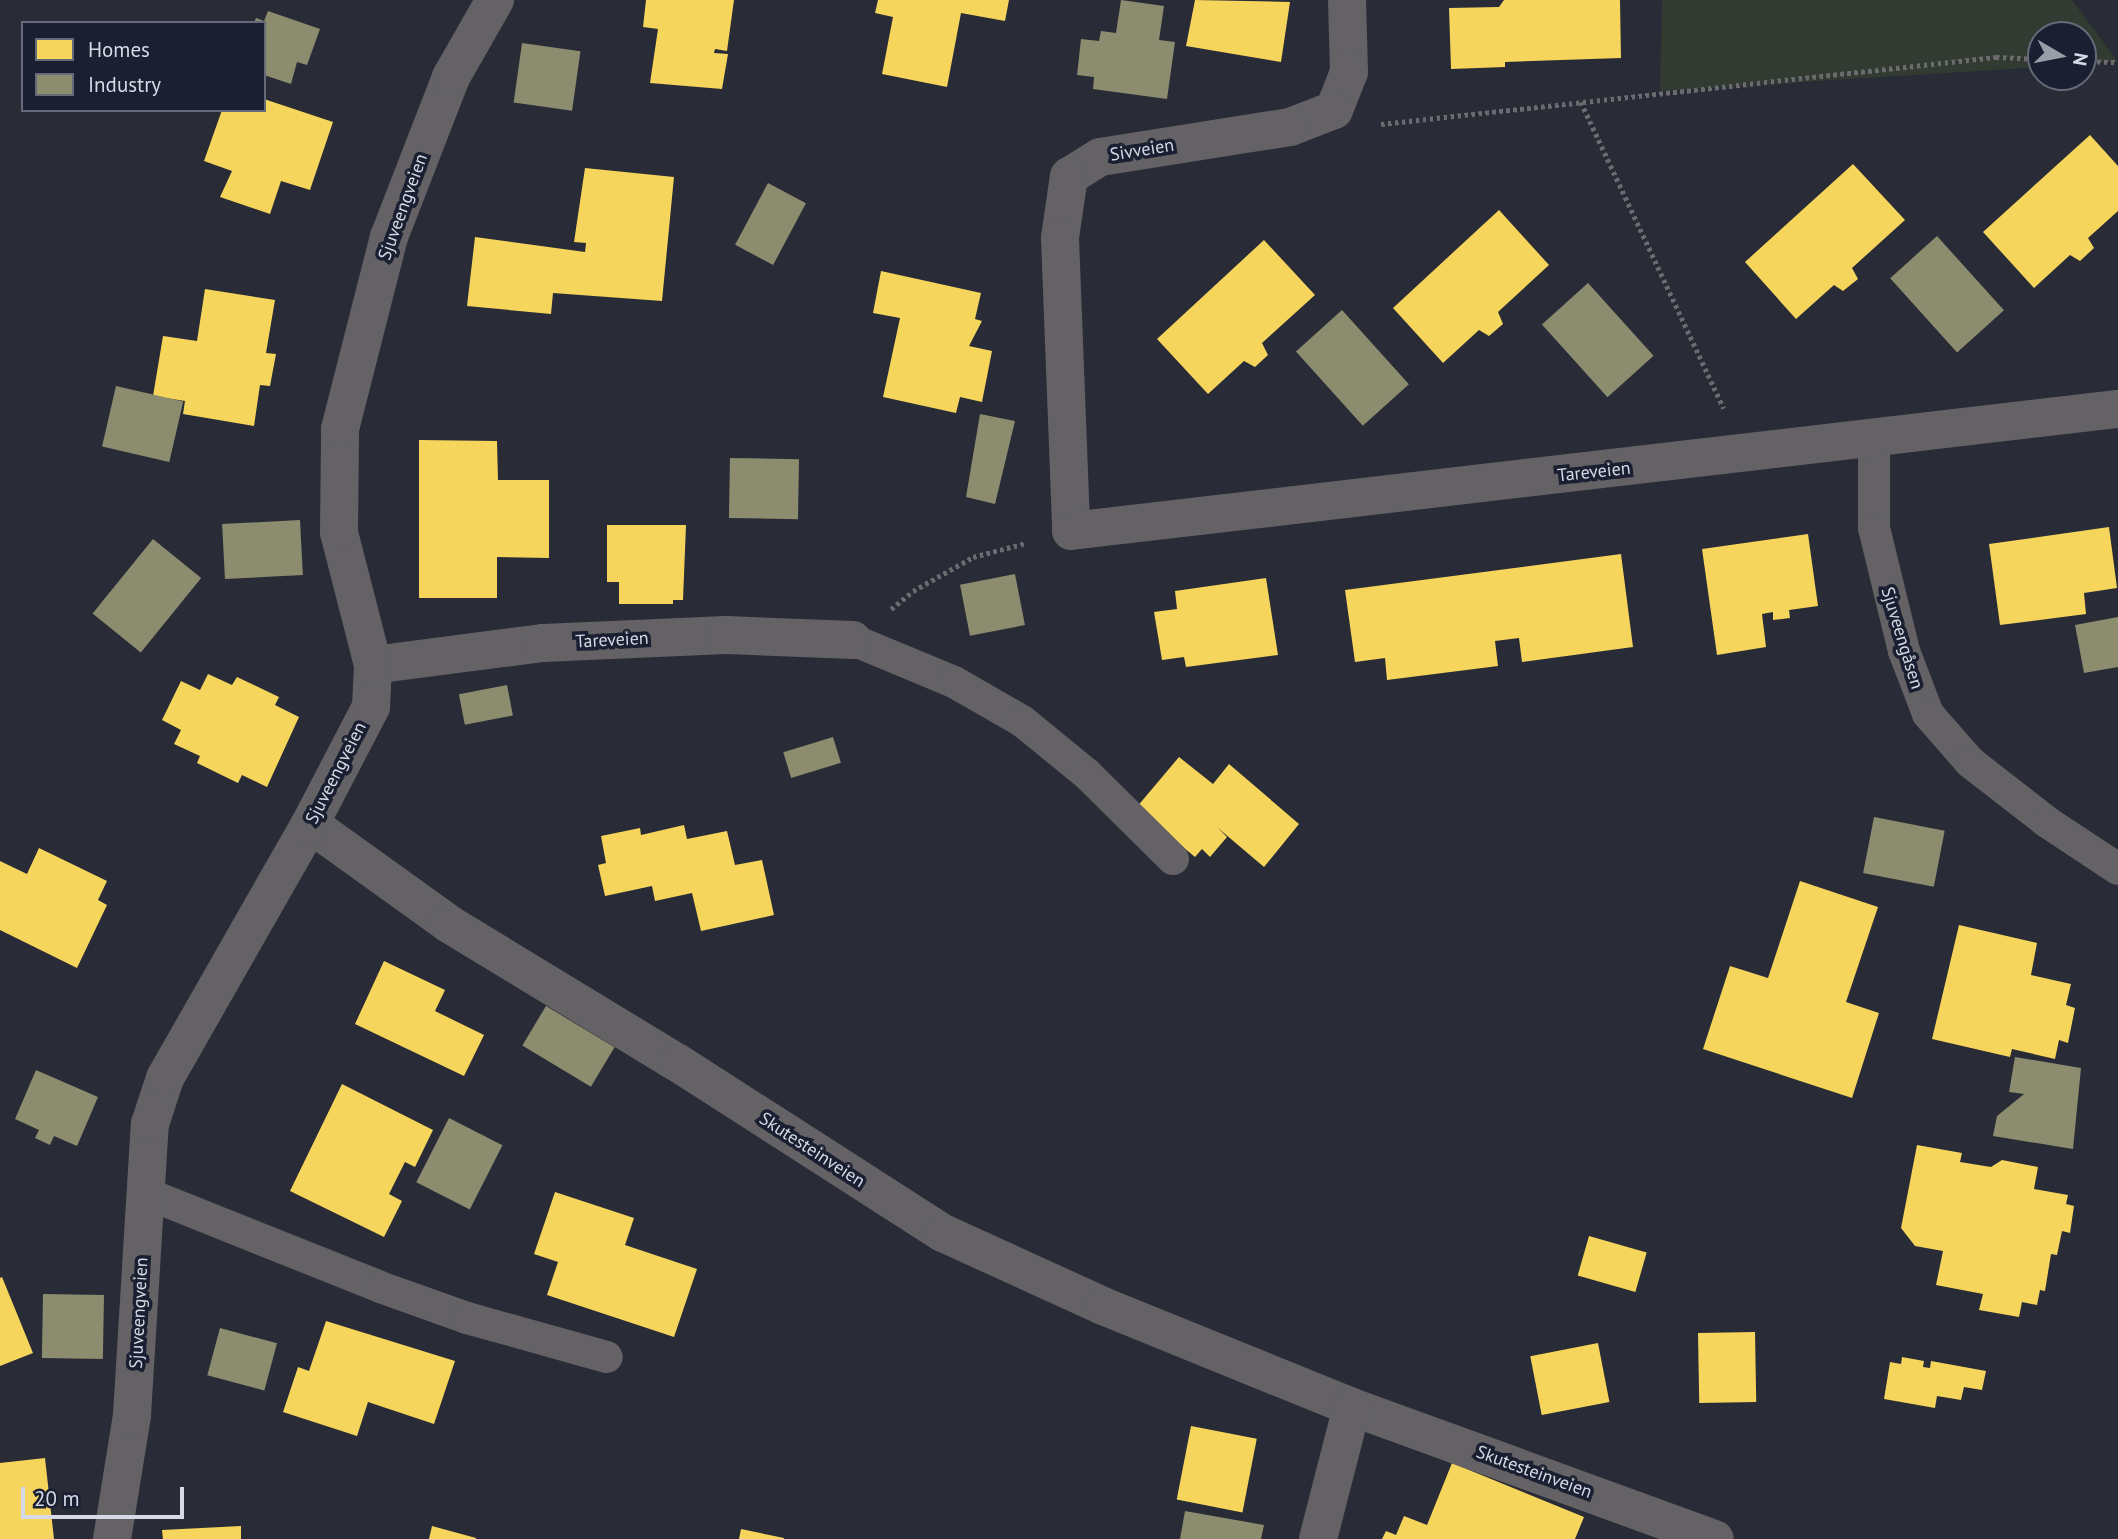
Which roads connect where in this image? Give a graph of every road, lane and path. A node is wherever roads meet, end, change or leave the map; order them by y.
1 (495, 0) edge
2 (1347, 0) edge
3 (2027, 58) edge
4 (2097, 61) edge
5 (2118, 62) edge
6 (1581, 101) junction
7 (1334, 110) junction
8 (2118, 409) edge
9 (1874, 440) junction
10 (1732, 456) junction
11 (1071, 531) junction
12 (852, 640) junction
13 (373, 665) junction
14 (310, 824) junction
15 (1173, 859) dead end
16 (2118, 869) edge
17 (143, 1192) junction
18 (607, 1357) dead end
19 (1352, 1407) junction
20 (112, 1539) edge
21 (1318, 1539) edge
22 (1715, 1539) edge

1 - 13 street, Sjuveengveien
2 - 7 street
3 - 6 path
4 - 5 path
6 - 7 path
6 - 10 path
7 - 11 street, Sivveien
8 - 9 street, Tareveien
9 - 10 street, Tareveien
9 - 16 lane, Sjuveengåsen
10 - 11 street, Tareveien
11 - 12 path
12 - 13 street, Tareveien
12 - 15 lane
13 - 14 street, Sjuveengveien
14 - 17 street, Sjuveengveien
14 - 19 street, Skutesteinveien
17 - 18 lane
17 - 20 street, Sjuveengveien
19 - 21 street
19 - 22 street, Skutesteinveien

